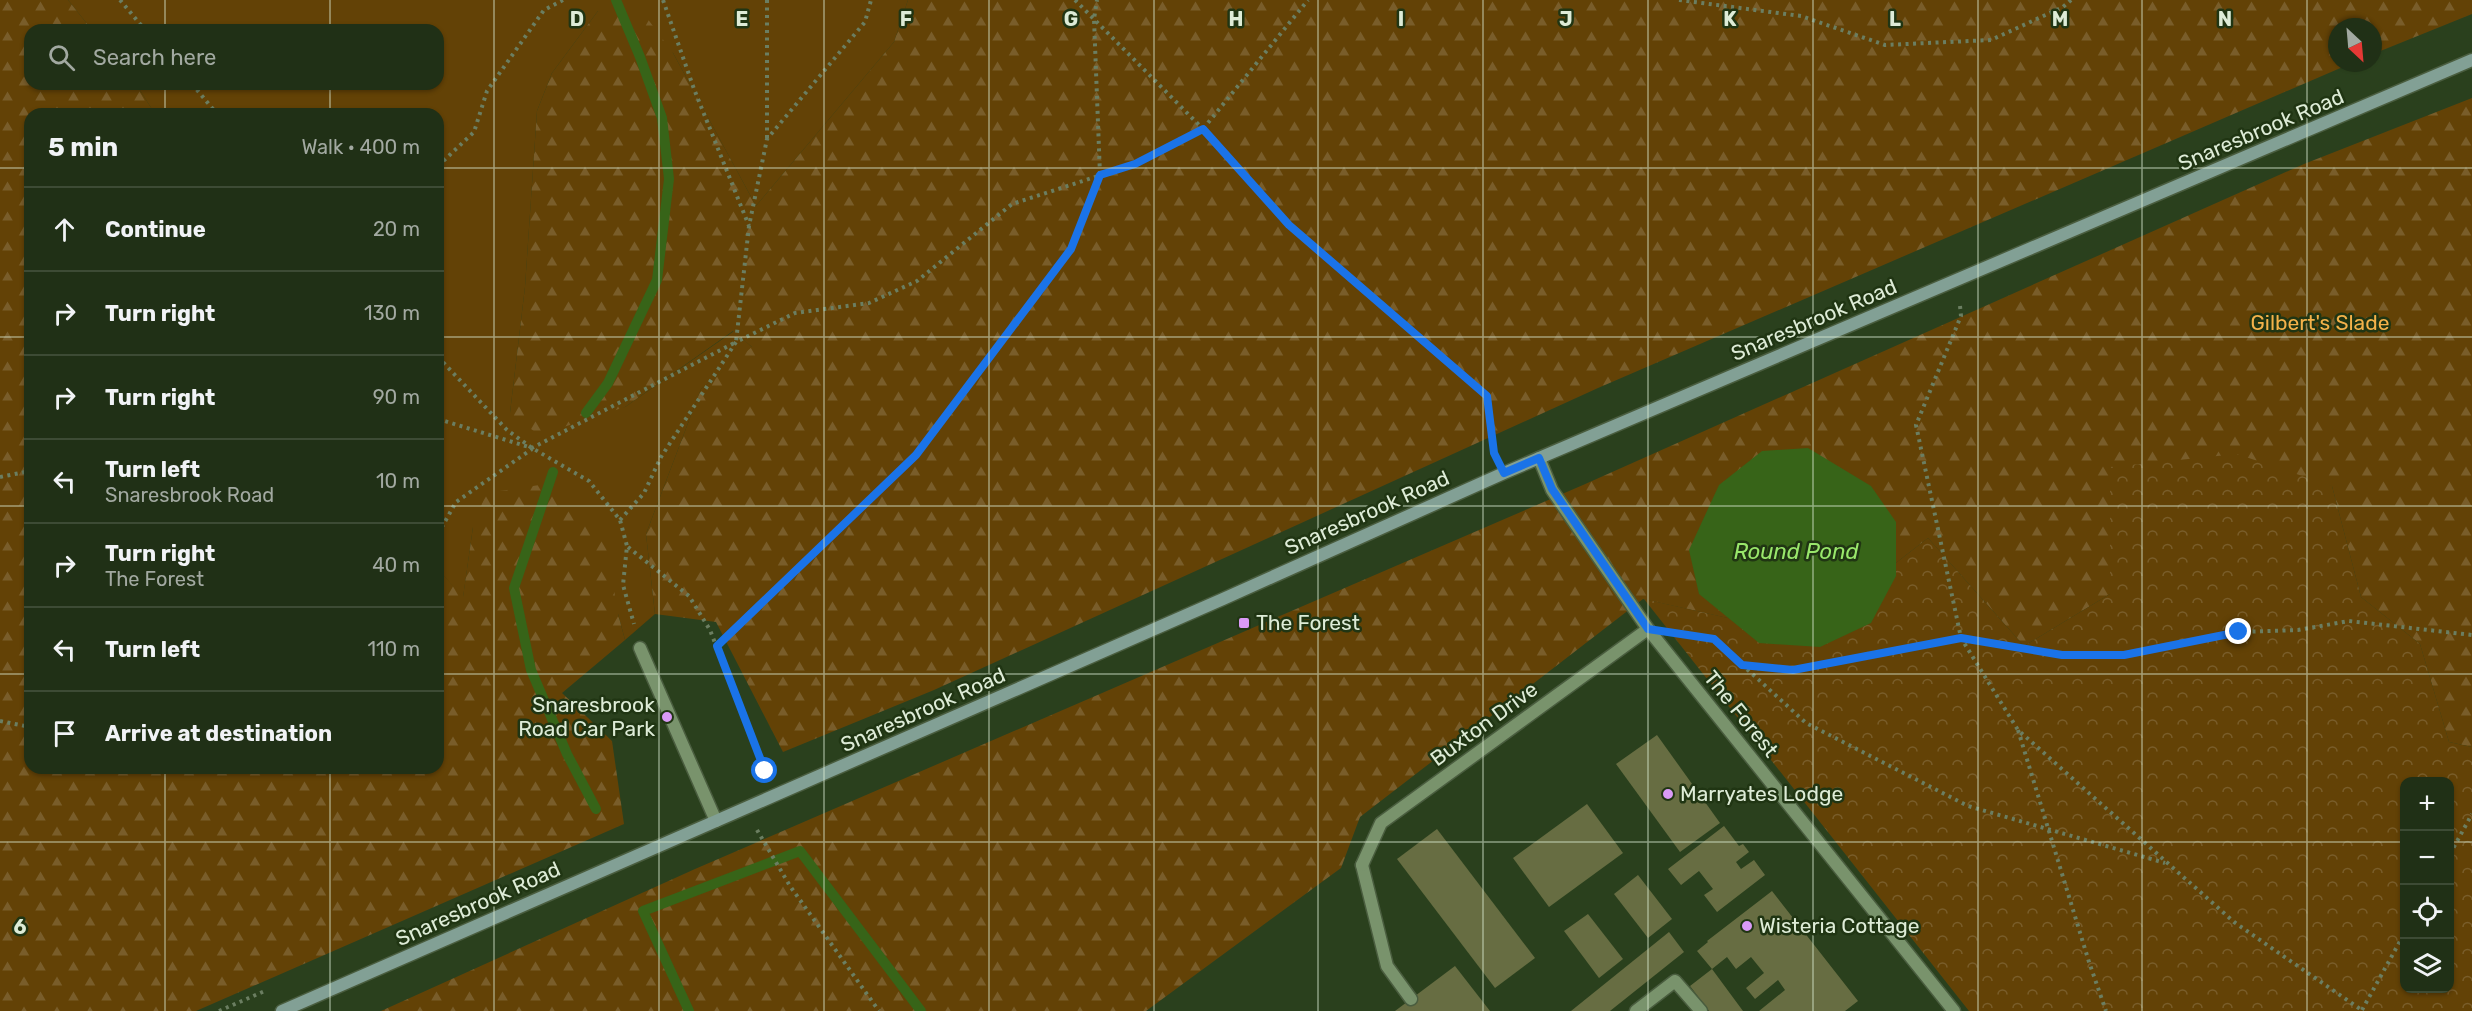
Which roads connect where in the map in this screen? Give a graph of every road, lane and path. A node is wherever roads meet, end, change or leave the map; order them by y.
1 (120, 0) edge
2 (563, 0) edge
3 (663, 0) edge
4 (767, 0) edge
5 (871, 0) edge
6 (1075, 0) edge
7 (1097, 0) edge
8 (1308, 0) edge
9 (1679, 0) edge
10 (2071, 0) edge
11 (1094, 19) junction
12 (141, 24) edge
13 (2472, 60) edge
14 (197, 90) edge
15 (212, 108) edge
16 (1203, 129) junction
17 (767, 139) junction
18 (444, 160) edge
19 (1100, 175) junction
20 (749, 226) junction
21 (1959, 305) dead end
22 (736, 342) junction
23 (444, 363) edge
24 (444, 421) edge
25 (532, 448) junction
26 (1539, 458) junction
27 (24, 472) edge
28 (1504, 473) junction
29 (0, 477) edge
30 (620, 520) junction
31 (444, 523) edge
32 (627, 546) junction
33 (1648, 629) junction
34 (2472, 634) edge
35 (1961, 638) junction
36 (717, 646) junction
37 (640, 648) joint
38 (1742, 665) junction
39 (0, 721) edge
40 (24, 726) edge
41 (2018, 730) junction
42 (765, 771) dead end
43 (745, 809) junction
44 (2472, 814) edge
45 (716, 821) junction
46 (2048, 830) junction
47 (2454, 847) edge
48 (2169, 864) junction
49 (2401, 939) edge
50 (1411, 999) dead end
51 (282, 1011) edge
52 (879, 1011) edge
53 (1636, 1011) edge
54 (1701, 1011) edge
55 (1954, 1011) edge
56 (2106, 1011) edge
57 (2362, 1011) edge

1 - 12 path
2 - 18 path
3 - 20 path
4 - 17 path
5 - 17 path
6 - 11 path
7 - 11 path
8 - 16 path
9 - 10 path
11 - 16 path
11 - 19 path
13 - 26 street, Snaresbrook Road
14 - 15 path
16 - 19 path
16 - 28 path
17 - 20 path
19 - 22 path
19 - 36 path
20 - 22 path
21 - 35 path
22 - 25 path
22 - 30 path
23 - 25 path
24 - 25 path
25 - 30 path
25 - 31 path
26 - 28 street, Snaresbrook Road
26 - 33 street, The Forest
27 - 29 path
28 - 43 street, Snaresbrook Road
30 - 32 path
32 - 36 path
32 - 37 path
33 - 38 path
33 - 50 street, Buxton Drive
33 - 55 street, The Forest
34 - 35 path
35 - 38 path
35 - 41 path
36 - 42 path
37 - 45 street
38 - 46 path
39 - 40 path
41 - 46 path
41 - 48 path
43 - 45 street, Snaresbrook Road
43 - 52 path
44 - 47 path
45 - 51 street, Snaresbrook Road
46 - 48 path
46 - 56 path
48 - 57 path
49 - 57 path
53 - 54 street

